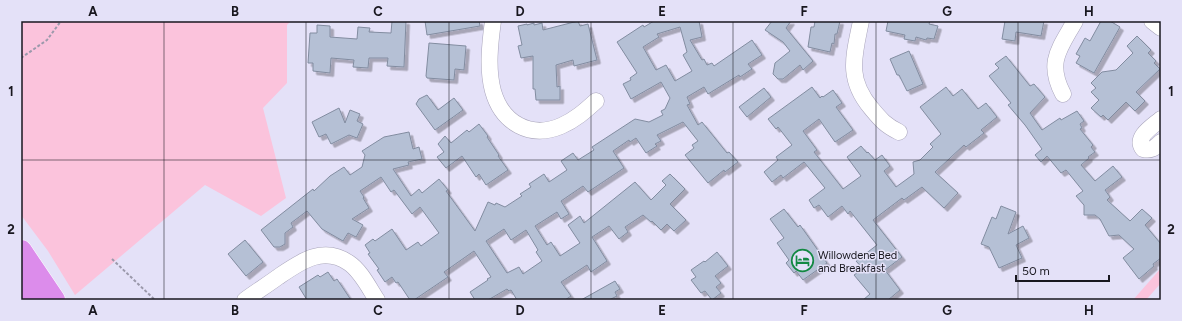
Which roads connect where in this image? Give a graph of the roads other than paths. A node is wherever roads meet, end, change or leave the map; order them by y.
1 (493, 21) edge
2 (861, 21) edge
3 (1075, 21) edge
4 (1152, 21) edge
5 (1161, 28) edge
6 (1063, 94) dead end
7 (596, 101) dead end
8 (1161, 119) edge
9 (899, 132) dead end
10 (1161, 142) edge
11 (21, 251) edge
12 (21, 280) edge
13 (35, 300) edge
14 (54, 300) edge
15 (245, 300) edge
16 (377, 300) edge

1 - 7 street
2 - 9 street
3 - 6 street
4 - 5 street
8 - 10 street
11 - 14 highway
12 - 13 highway
15 - 16 street

